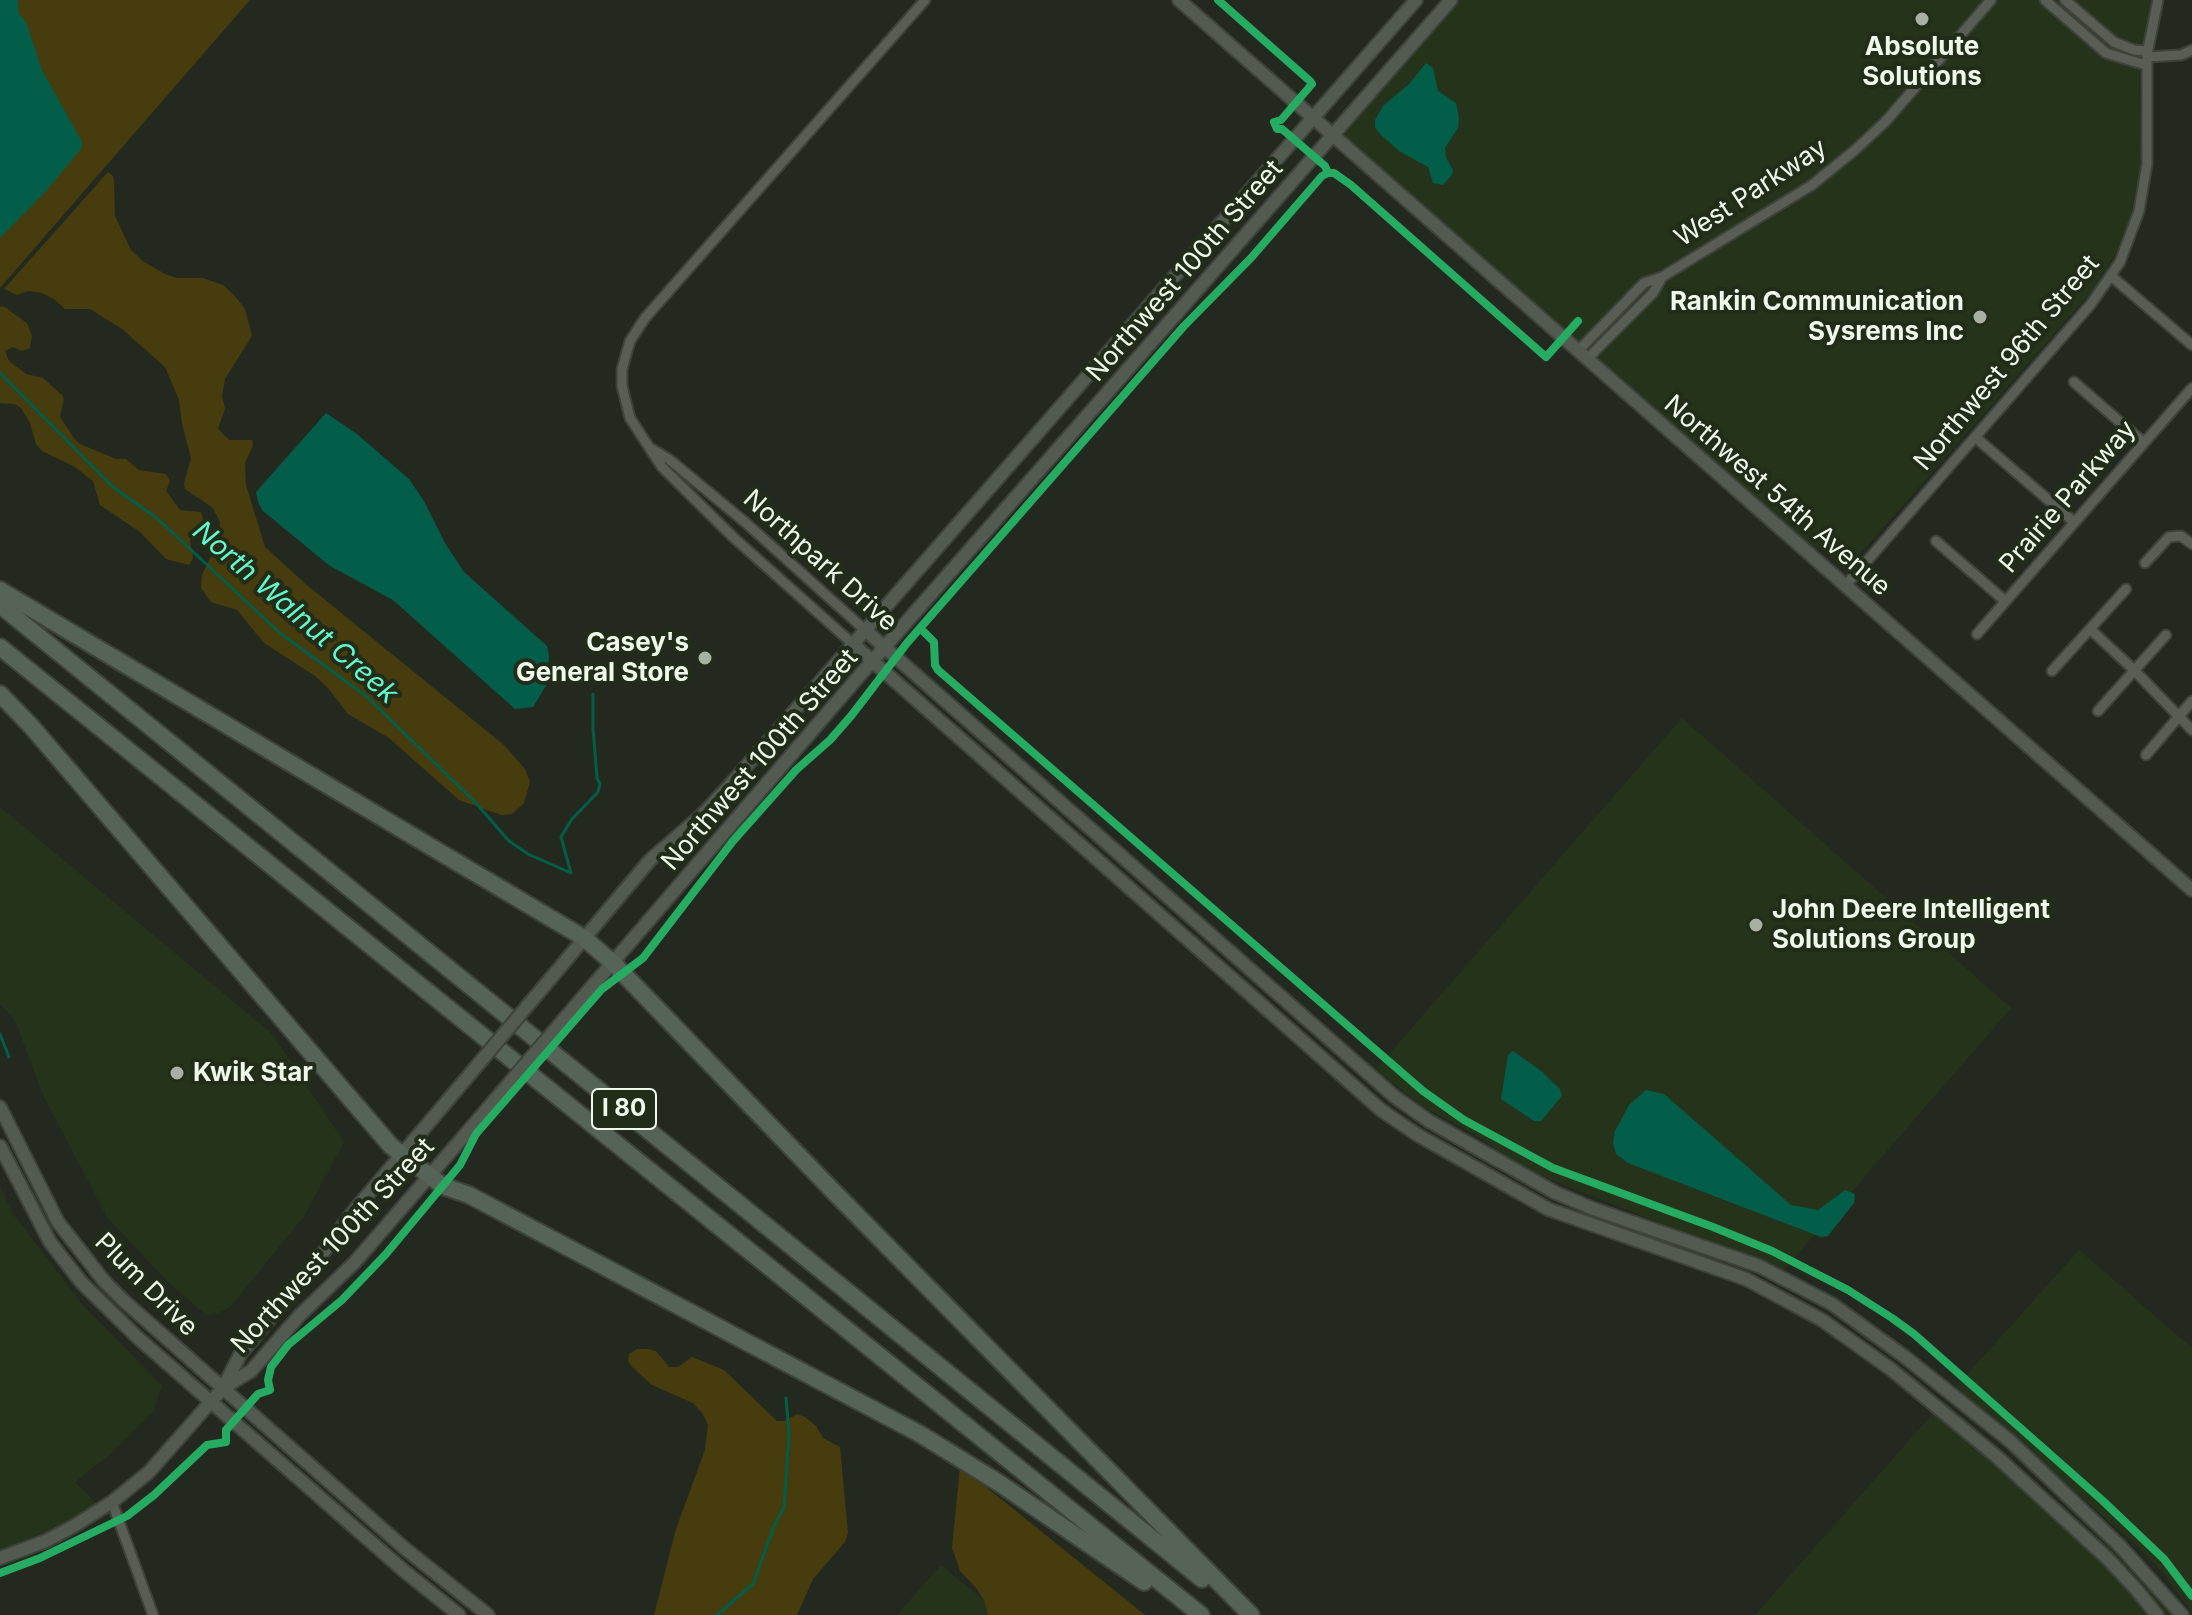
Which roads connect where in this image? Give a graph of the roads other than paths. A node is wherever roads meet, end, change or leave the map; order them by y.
1 (925, 0) edge
2 (1179, 0) edge
3 (1416, 0) edge
4 (1451, 0) edge
5 (1991, 0) edge
6 (2045, 0) edge
7 (2065, 0) edge
8 (2158, 0) edge
9 (2192, 50) edge
10 (2147, 58) junction
11 (1313, 118) junction
12 (1332, 135) junction
13 (2111, 276) junction
14 (2192, 345) edge
15 (1582, 355) junction
16 (2074, 382) dead end
17 (2192, 388) edge
18 (1975, 437) junction
19 (2144, 443) junction
20 (649, 447) junction
21 (2074, 522) junction
22 (1936, 541) dead end
23 (2192, 544) edge
24 (2145, 563) dead end
25 (1846, 585) junction
26 (2126, 589) dead end
27 (0, 590) edge
28 (2005, 601) junction
29 (0, 605) edge
30 (2090, 629) junction
31 (865, 630) junction
32 (1977, 634) dead end
33 (2166, 635) dead end
34 (853, 644) junction
35 (0, 647) edge
36 (885, 648) junction
37 (872, 662) junction
38 (2134, 670) junction
39 (2052, 671) dead end
40 (0, 694) edge
41 (2192, 701) edge
42 (2098, 711) dead end
43 (2178, 718) junction
44 (2192, 730) edge
45 (2146, 755) dead end
46 (1089, 826) junction
47 (1076, 840) junction
48 (2192, 890) edge
49 (584, 938) junction
50 (613, 963) junction
51 (1319, 1030) junction
52 (1306, 1044) junction
53 (0, 1107) edge
54 (0, 1146) edge
55 (402, 1154) junction
56 (429, 1175) junction
57 (1832, 1304) junction
58 (1822, 1320) junction
59 (223, 1388) junction
60 (211, 1401) junction
61 (112, 1502) junction
62 (0, 1558) edge
63 (153, 1615) edge
64 (459, 1615) edge
65 (488, 1615) edge
66 (1192, 1615) edge
67 (1201, 1615) edge
68 (1249, 1615) edge
69 (2157, 1615) edge
70 (2182, 1615) edge

1 - 20 street, Northpark Drive
2 - 11 street, Northwest 54th Avenue
3 - 11 street, Northwest 100th Street
4 - 12 street, Northwest 100th Street
5 - 15 street, West Parkway
6 - 10 street
7 - 10 street
8 - 10 street, Northwest 96th Street
9 - 10 street
10 - 13 street, Northwest 96th Street
11 - 12 street, Northwest 54th Avenue
11 - 31 street, Northwest 100th Street
12 - 15 street, Northwest 54th Avenue
12 - 36 street, Northwest 100th Street
13 - 14 street
13 - 18 street, Northwest 96th Street
15 - 25 street, Northwest 54th Avenue
16 - 19 street
17 - 19 street, Prairie Parkway
18 - 21 street
18 - 25 street, Northwest 96th Street
19 - 21 street, Prairie Parkway
20 - 31 street, Northpark Drive
20 - 34 street, Northpark Drive
21 - 28 street, Prairie Parkway
22 - 28 street
23 - 24 street
25 - 48 street, Northwest 54th Avenue
26 - 30 street
27 - 49 highway
28 - 32 street, Prairie Parkway
29 - 68 highway, I 80
30 - 38 street
30 - 39 street
31 - 34 street, Northwest 100th Street
31 - 36 street, Northpark Drive
33 - 38 street
34 - 37 street, Northpark Drive
34 - 49 street, Northwest 100th Street
35 - 67 highway, I 80
36 - 37 street, Northwest 100th Street
36 - 46 street, Northpark Drive
37 - 47 street, Northpark Drive
37 - 50 street, Northwest 100th Street
38 - 42 street
38 - 43 street
40 - 55 highway
41 - 43 street
43 - 44 street
43 - 45 street
46 - 47 street
46 - 51 street, Northpark Drive
47 - 52 street, Northpark Drive
49 - 50 highway
49 - 55 street, Northwest 100th Street, bridge
50 - 56 street, Northwest 100th Street, bridge
50 - 68 highway
51 - 52 street
51 - 57 street, Northpark Drive
52 - 58 street, Northpark Drive
53 - 59 street, Plum Drive
54 - 60 street, Plum Drive
55 - 56 highway
55 - 59 street, Northwest 100th Street
56 - 59 street, Northwest 100th Street
56 - 66 highway
57 - 58 street
57 - 70 street, Northpark Drive
58 - 69 street, Northpark Drive
59 - 60 street
59 - 65 street, Plum Drive
60 - 61 street
60 - 64 street, Plum Drive
61 - 62 street
61 - 63 street

